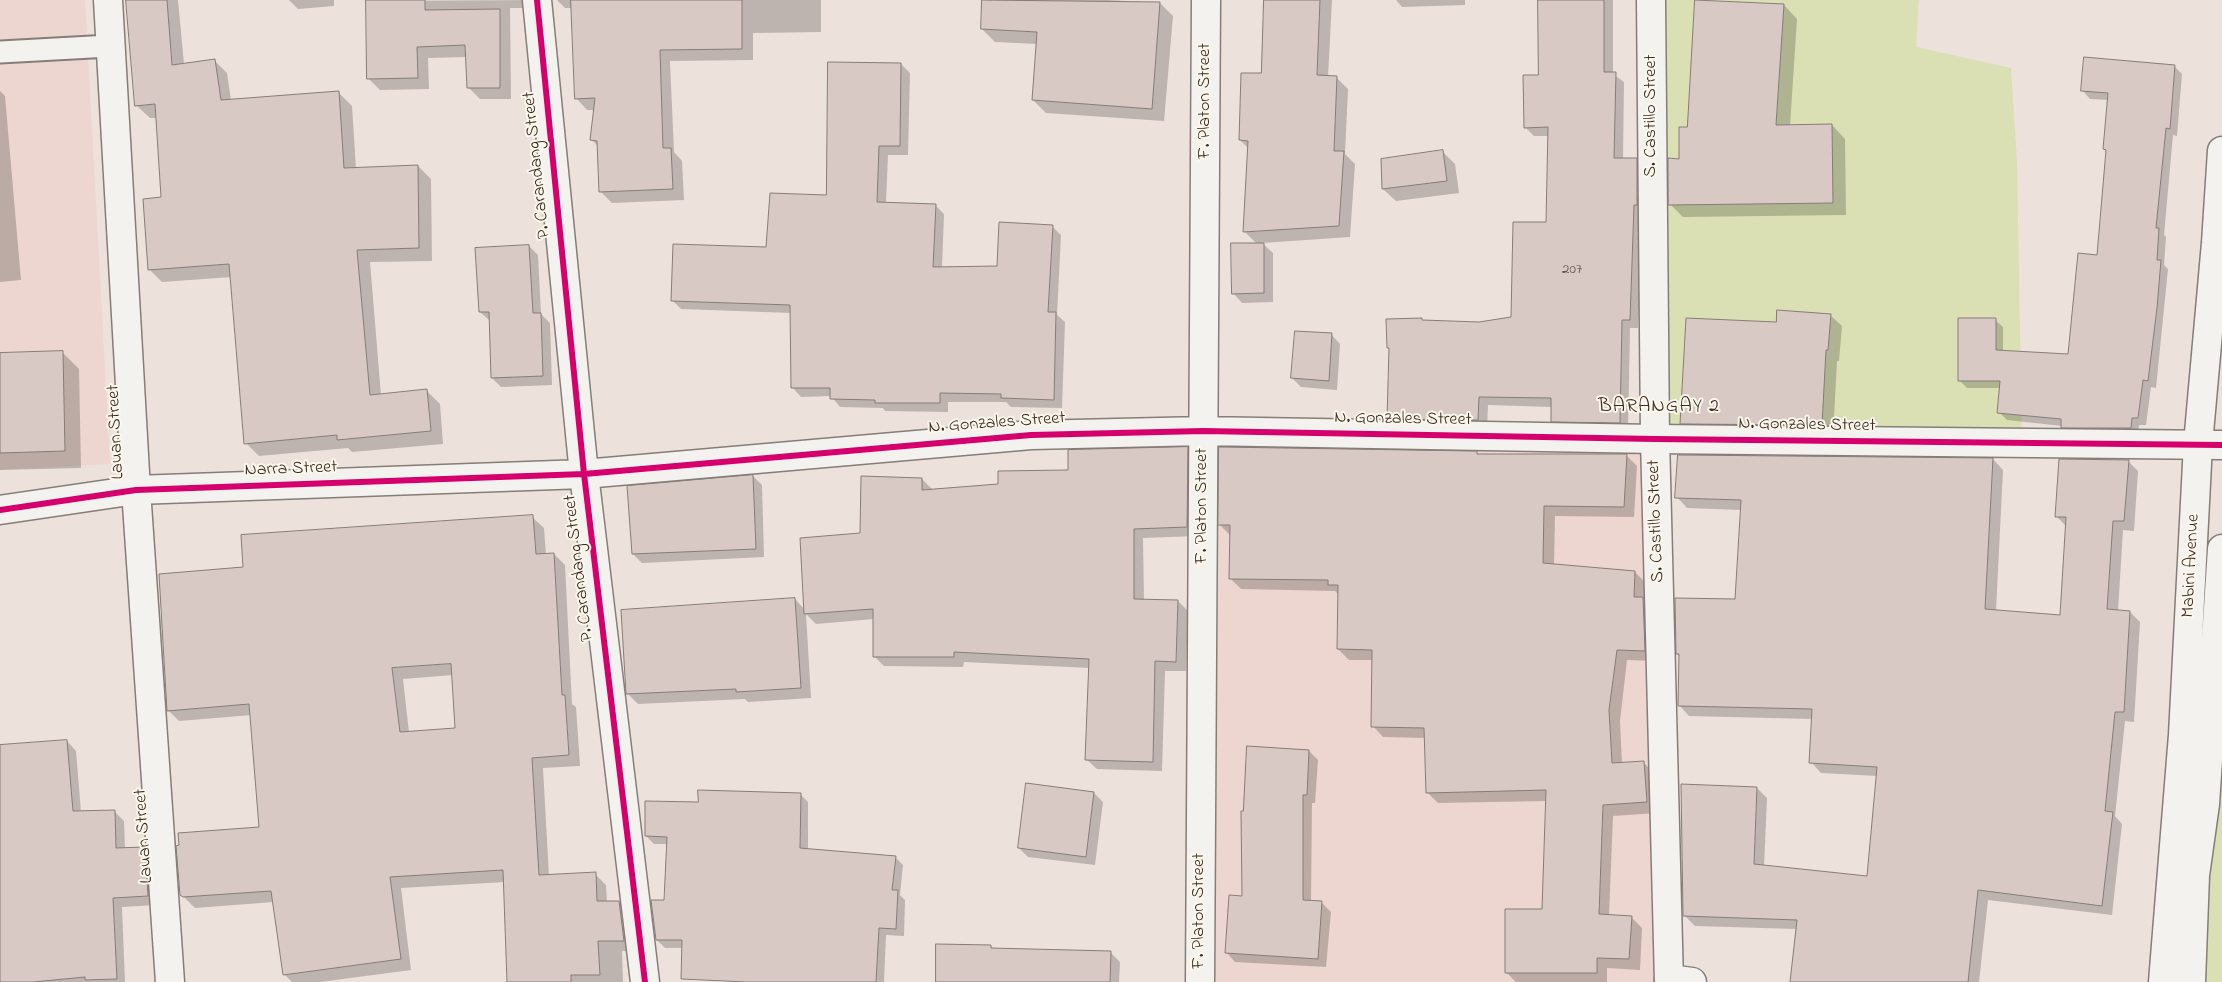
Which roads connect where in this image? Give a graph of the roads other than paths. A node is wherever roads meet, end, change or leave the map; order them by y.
1 (108, 0) edge
2 (537, 0) edge
3 (1206, 0) edge
4 (1651, 0) edge
5 (110, 46) junction
6 (0, 52) edge
7 (2222, 151) edge
8 (1203, 431) junction
9 (1655, 439) junction
10 (2210, 444) edge
11 (584, 474) junction
12 (136, 490) junction
13 (0, 510) edge
14 (2222, 549) edge
15 (2214, 805) edge
16 (1677, 981) edge
17 (170, 982) edge
18 (645, 982) edge
19 (1200, 982) edge
20 (2162, 982) edge
21 (2191, 982) edge

1 - 5 street, Lauan Street
2 - 11 street, P. Carandang Street
3 - 8 street, F. Platon Street
4 - 9 street, S. Castillo Street
5 - 6 lane
5 - 12 street, Lauan Street
7 - 10 street, Mabini Avenue
8 - 9 street, N. Gonzales Street
8 - 11 street, N. Gonzales Street
8 - 19 street, F. Platon Street
9 - 10 street, N. Gonzales Street
9 - 16 street, S. Castillo Street
10 - 20 street, Mabini Avenue
11 - 12 street, Narra Street
11 - 18 street, P. Carandang Street
12 - 13 street, Narra Street
12 - 17 street, Lauan Street
14 - 15 street, Mabini Avenue
15 - 21 street, Mabini Avenue

